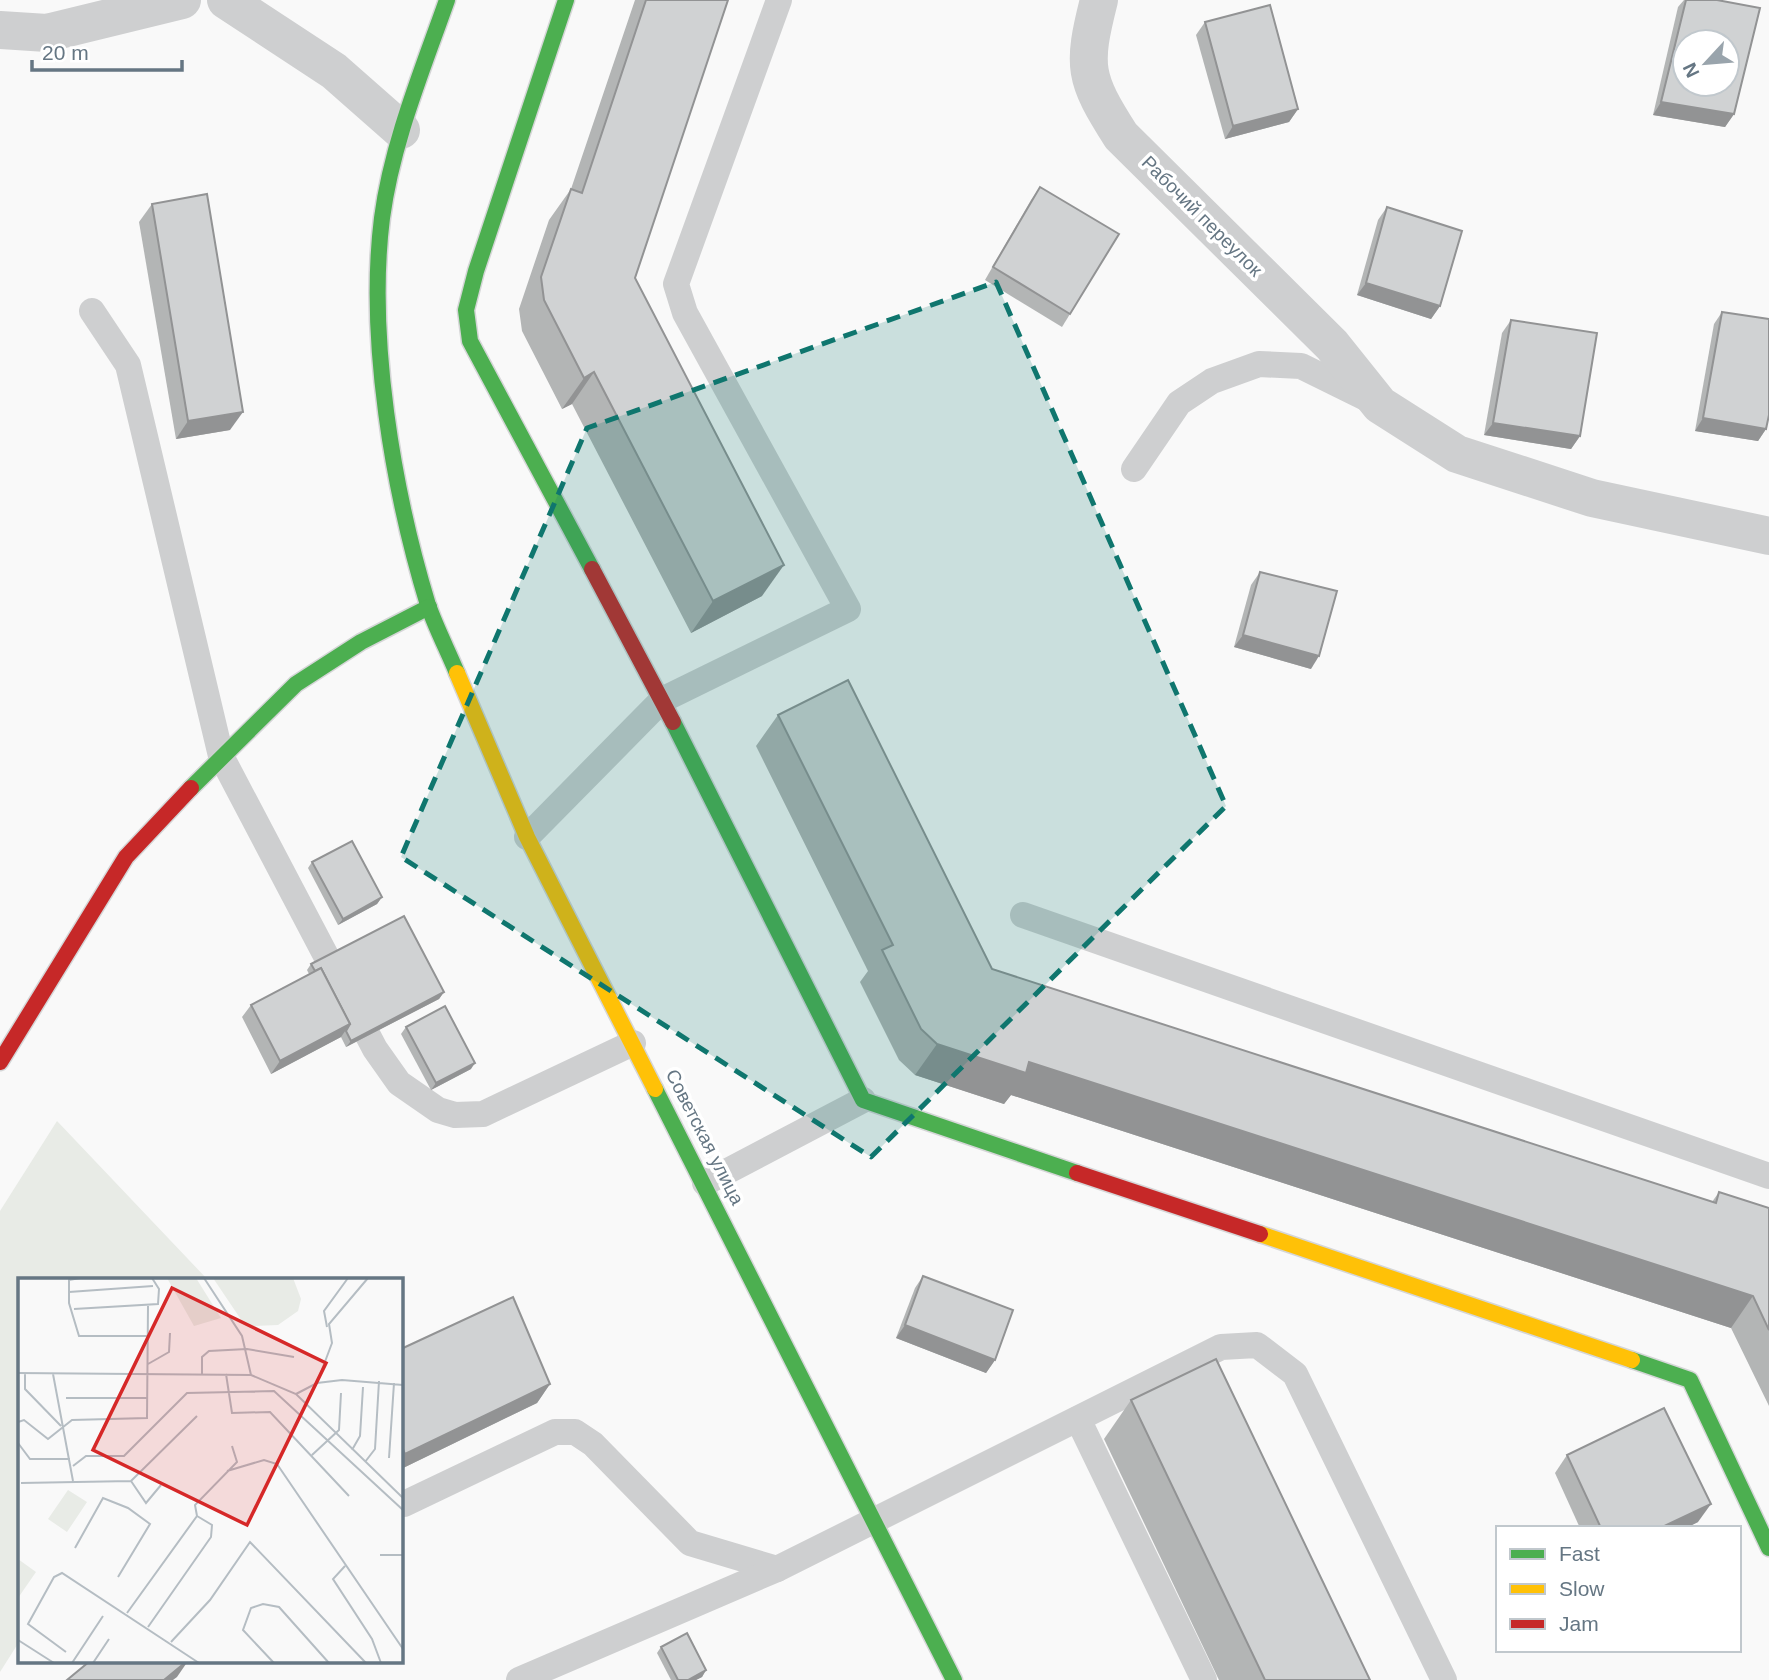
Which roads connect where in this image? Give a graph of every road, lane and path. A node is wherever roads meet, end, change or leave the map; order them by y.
1 (182, 0) edge
2 (226, 0) edge
3 (447, 0) edge
4 (566, 0) edge
5 (779, 0) edge
6 (1099, 0) edge
7 (0, 30) edge
8 (401, 130) junction
9 (92, 311) dead end
10 (1380, 405) junction
11 (1134, 469) dead end
12 (1769, 536) edge
13 (429, 607) junction
14 (662, 700) junction
15 (221, 756) junction
16 (527, 837) junction
17 (1023, 915) dead end
18 (633, 1043) junction
19 (0, 1062) edge
20 (863, 1100) junction
21 (1769, 1176) edge
22 (705, 1183) junction
23 (1078, 1419) junction
24 (404, 1504) dead end
25 (874, 1520) junction
26 (1769, 1548) edge
27 (777, 1569) junction
28 (525, 1679) edge
29 (954, 1680) edge
30 (1204, 1680) edge
31 (1444, 1680) edge

1 - 7 street
2 - 8 street
3 - 8 street, Советская улица
4 - 14 street
5 - 14 lane
6 - 10 street, Рабочий переулок
8 - 13 street, Советская улица
9 - 15 lane
10 - 11 lane
10 - 12 street, Рабочий переулок
13 - 15 street
13 - 16 street, Советская улица
14 - 16 lane
14 - 20 street
15 - 18 lane
15 - 19 street
16 - 18 street, Советская улица
17 - 21 lane
18 - 22 street, Советская улица
20 - 22 lane
20 - 26 street
22 - 25 street, Советская улица
23 - 25 lane
23 - 30 lane
23 - 31 lane
24 - 27 lane
25 - 27 lane
25 - 29 street, Советская улица
27 - 28 lane

